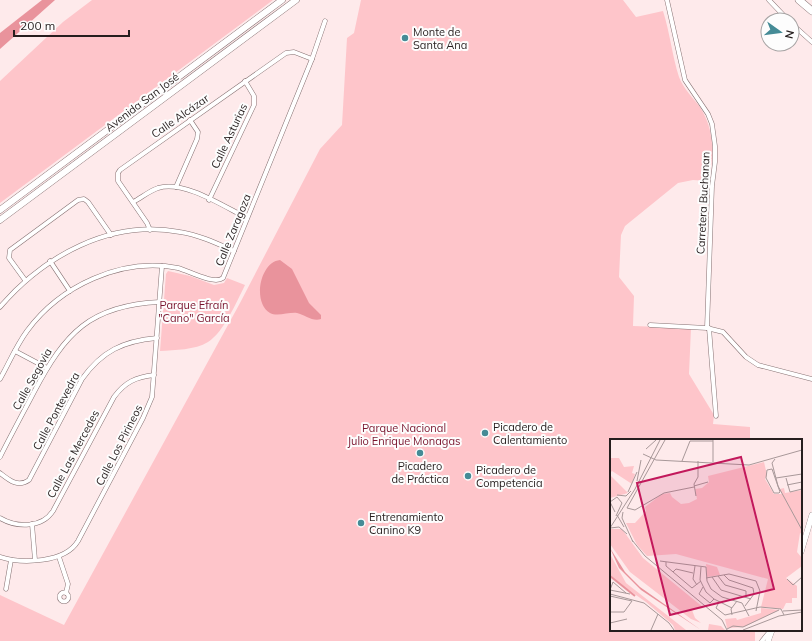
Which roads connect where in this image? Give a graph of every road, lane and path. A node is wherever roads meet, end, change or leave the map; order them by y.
1 (282, 0) edge
2 (296, 0) edge
3 (667, 0) edge
4 (769, 0) edge
5 (799, 0) edge
6 (811, 11) edge
7 (780, 12) edge
8 (325, 21) dead end
9 (800, 31) edge
10 (812, 42) edge
11 (312, 59) junction
12 (245, 81) junction
13 (190, 120) junction
14 (176, 187) junction
15 (209, 200) junction
16 (133, 202) junction
17 (0, 210) edge
18 (247, 218) junction
19 (0, 220) edge
20 (150, 230) junction
21 (111, 235) junction
22 (234, 252) junction
23 (50, 261) junction
24 (162, 266) junction
25 (25, 280) junction
26 (70, 291) junction
27 (160, 302) junction
28 (0, 307) edge
29 (650, 325) dead end
30 (708, 328) junction
31 (157, 338) junction
32 (15, 351) junction
33 (47, 368) junction
34 (154, 375) junction
35 (0, 379) edge
36 (812, 379) edge
37 (716, 416) dead end
38 (0, 457) edge
39 (0, 473) edge
40 (812, 515) edge
41 (0, 518) edge
42 (32, 524) junction
43 (802, 549) edge
44 (0, 557) edge
45 (59, 557) junction
46 (11, 560) junction
47 (35, 560) junction
48 (6, 589) dead end
49 (66, 593) dead end
50 (770, 631) edge
51 (771, 631) edge
52 (762, 641) edge
53 (768, 641) edge

1 - 17 main road, Avenida San José
2 - 19 main road, Avenida San José
3 - 30 street, Carretera Buchanan
4 - 7 street
5 - 6 highway
8 - 11 street, Calle Zaragoza
9 - 10 street
11 - 12 street, Calle Alcázar
11 - 18 street, Calle Zaragoza
12 - 13 street, Calle Alcázar
12 - 15 street, Calle Asturias
13 - 14 street
13 - 16 street, Calle Alcázar
14 - 15 street
14 - 16 street
15 - 18 street
16 - 20 street, Calle Alcázar
18 - 22 street, Calle Zaragoza
20 - 21 street
20 - 22 street
21 - 23 street
21 - 25 street
22 - 24 street, Calle Zaragoza
23 - 25 street
23 - 26 street
24 - 26 street, Calle Zaragoza
24 - 27 street, Calle Los Pirineos
25 - 28 street
26 - 32 street, Calle Zaragoza
27 - 31 street, Calle Los Pirineos
27 - 33 street, Calle Segovia
29 - 30 street
30 - 36 street
30 - 37 street, Carretera Buchanan
31 - 34 street, Calle Los Pirineos
31 - 39 street, Calle Pontevedra
32 - 33 street
32 - 35 street, Calle Zaragoza
33 - 38 street, Calle Segovia
34 - 42 street, Calle Las Mercedes
34 - 45 street, Calle Los Pirineos
40 - 43 street
41 - 42 street
42 - 47 street
44 - 46 street, Calle Los Pirineos
45 - 47 street, Calle Los Pirineos
45 - 49 street
46 - 47 street, Calle Los Pirineos
46 - 48 street
50 - 52 street
51 - 53 street

